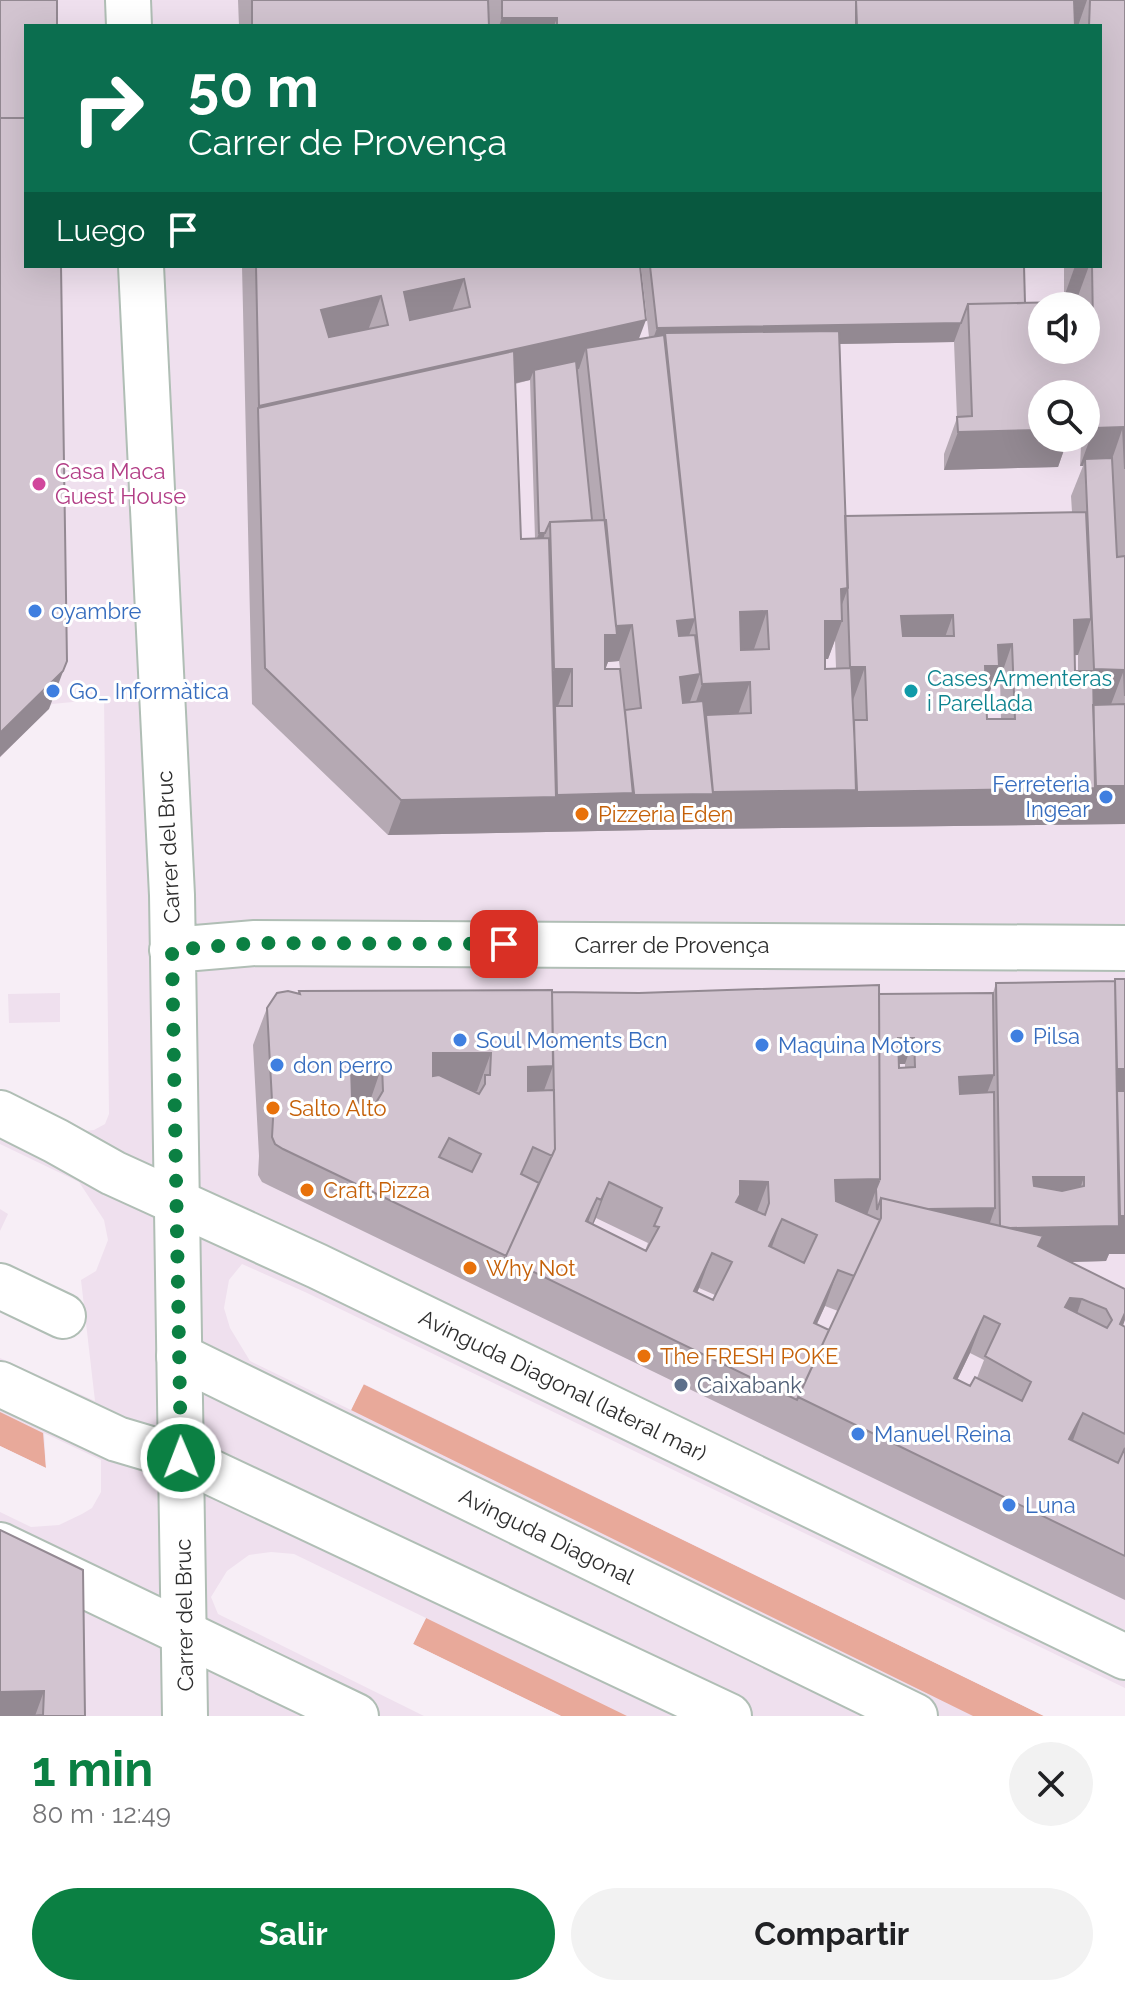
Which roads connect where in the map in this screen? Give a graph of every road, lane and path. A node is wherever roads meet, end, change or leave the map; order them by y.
1 (128, 0) edge
2 (129, 24) edge
3 (141, 268) edge
4 (1125, 948) edge
5 (172, 950) junction
6 (0, 1113) edge
7 (176, 1202) junction
8 (0, 1286) edge
9 (63, 1316) dead end
10 (179, 1356) junction
11 (0, 1384) edge
12 (181, 1458) junction
13 (0, 1545) edge
14 (184, 1633) junction
15 (1125, 1657) edge
16 (185, 1716) edge
17 (356, 1716) edge
18 (729, 1716) edge
19 (915, 1716) edge

1 - 2 street
3 - 5 street, Carrer del Bruc
4 - 5 street, Carrer de Provença
5 - 7 street, Carrer del Bruc
6 - 7 street, Avinguda Diagonal (lateral mar)
7 - 10 street, Carrer del Bruc
7 - 15 street, Avinguda Diagonal (lateral mar)
8 - 9 street
10 - 12 street, Carrer del Bruc
10 - 19 street, Avinguda Diagonal
11 - 12 street
12 - 14 street, Carrer del Bruc
12 - 18 street
13 - 14 street
14 - 16 street, Carrer del Bruc
14 - 17 street

